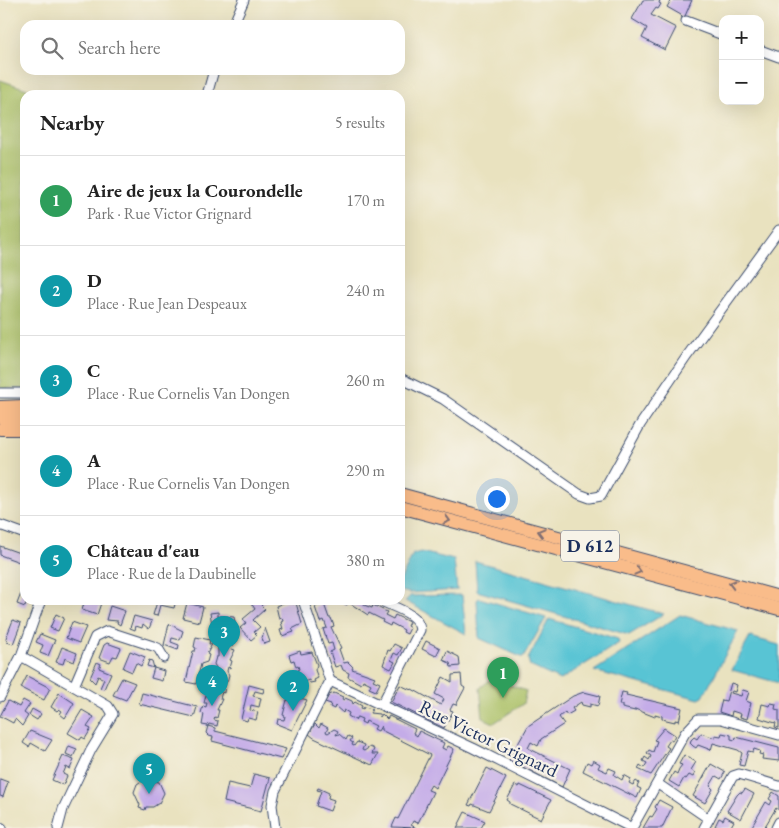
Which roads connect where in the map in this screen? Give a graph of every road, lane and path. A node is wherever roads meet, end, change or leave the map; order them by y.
1 (244, 0) edge
2 (234, 20) edge
3 (686, 21) dead end
4 (719, 33) edge
5 (764, 51) edge
6 (779, 57) edge
7 (213, 75) edge
8 (208, 90) edge
9 (779, 230) edge
10 (405, 380) edge
11 (0, 393) edge
12 (20, 393) edge
13 (0, 406) edge
14 (20, 406) edge
15 (20, 416) edge
16 (0, 417) edge
17 (20, 429) edge
18 (0, 430) edge
19 (405, 495) edge
20 (405, 508) edge
21 (0, 525) edge
22 (20, 532) edge
23 (779, 597) edge
24 (39, 605) edge
25 (306, 605) edge
26 (389, 605) edge
27 (779, 609) edge
28 (21, 656) junction
29 (164, 658) dead end
30 (330, 681) junction
31 (74, 686) junction
32 (0, 697) edge
33 (382, 704) junction
34 (779, 735) edge
35 (658, 784) junction
36 (779, 786) edge
37 (709, 819) junction
38 (779, 822) edge
39 (58, 828) edge
40 (275, 828) edge
41 (632, 828) edge
42 (704, 828) edge
43 (776, 828) edge

1 - 2 street
3 - 4 street
5 - 6 street
7 - 8 street
9 - 10 street
11 - 12 street
13 - 14 highway
15 - 16 highway
17 - 18 highway
23 -> 19 highway, D 612
20 -> 27 highway, D 612
21 - 22 street
24 - 28 street
25 - 30 street
26 - 33 street
28 - 31 street
28 - 32 street
29 - 31 street
30 - 33 street, Rue Victor Grignard
30 - 40 street
31 - 39 street
33 - 41 street, Rue Victor Grignard
34 - 35 street
35 - 37 street
35 - 41 street
36 - 37 street
37 - 42 street
38 - 43 street

